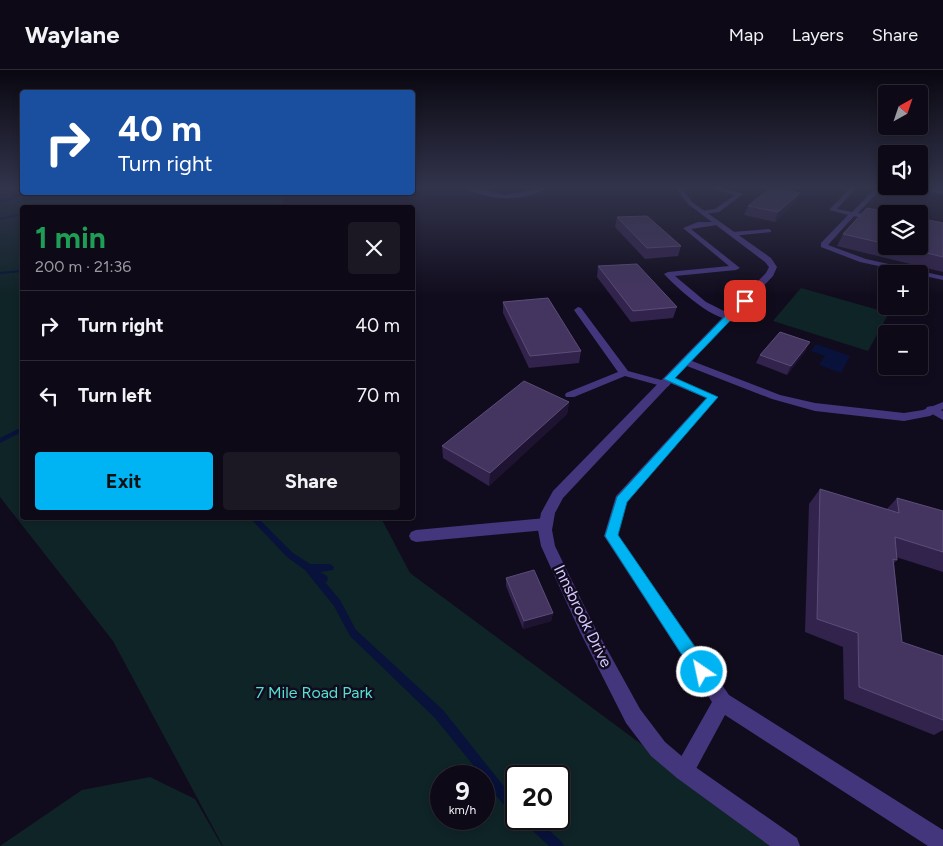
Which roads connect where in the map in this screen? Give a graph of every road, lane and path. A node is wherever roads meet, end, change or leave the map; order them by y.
1 (713, 223) edge
2 (717, 223) edge
3 (844, 223) edge
4 (769, 231) dead end
5 (732, 234) junction
6 (943, 278) edge
7 (578, 310) dead end
8 (729, 317) junction
9 (685, 362) junction
10 (624, 373) junction
11 (667, 381) junction
12 (570, 395) dead end
13 (939, 410) edge
14 (546, 524) junction
15 (416, 536) dead end
16 (722, 702) junction
17 (684, 771) junction
18 (943, 843) edge
19 (789, 846) edge

1 - 8 street
2 - 5 street, Innsbrook Drive
3 - 6 street
4 - 5 street
5 - 8 street, Innsbrook Drive
7 - 10 street
8 - 9 street, Innsbrook Drive
9 - 11 street, Innsbrook Drive
9 - 13 street
10 - 11 street
10 - 12 street
11 - 14 street, Innsbrook Drive
11 - 16 street
14 - 15 street
14 - 17 street, Innsbrook Drive
16 - 17 street
16 - 18 street
17 - 19 street, Innsbrook Drive

